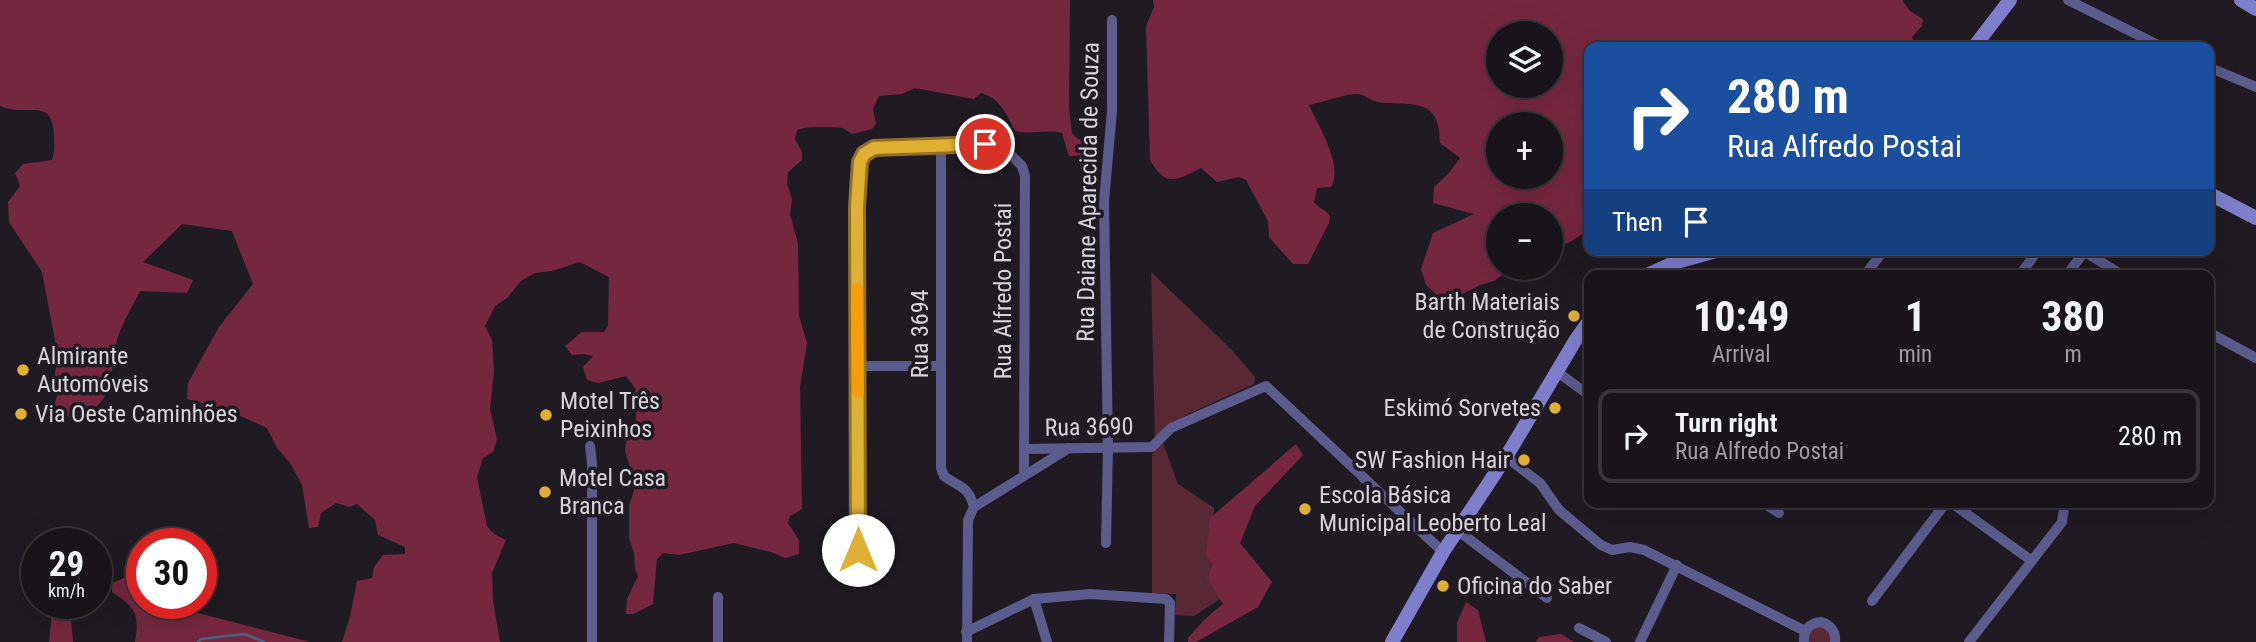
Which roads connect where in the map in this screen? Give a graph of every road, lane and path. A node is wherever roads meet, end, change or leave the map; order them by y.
1 (2010, 0) edge
2 (2068, 0) edge
3 (2241, 0) edge
4 (2256, 9) edge
5 (1112, 20) dead end
6 (1978, 42) edge
7 (2152, 42) edge
8 (2214, 70) edge
9 (2256, 87) edge
10 (941, 146) junction
11 (2214, 196) edge
12 (2256, 218) edge
13 (1698, 256) edge
14 (1879, 256) edge
15 (2091, 256) edge
16 (1658, 270) edge
17 (1869, 270) edge
18 (2114, 270) edge
19 (1584, 329) edge
20 (2214, 335) edge
21 (2256, 358) edge
22 (858, 366) junction
23 (941, 366) junction
24 (1556, 372) junction
25 (1584, 392) edge
26 (590, 446) dead end
27 (1069, 448) junction
28 (1108, 448) junction
29 (1024, 449) junction
30 (1506, 457) junction
31 (1024, 475) junction
32 (974, 507) junction
33 (1771, 508) edge
34 (1942, 508) edge
35 (1955, 508) edge
36 (2064, 508) edge
37 (1779, 513) dead end
38 (1457, 530) junction
39 (1106, 543) dead end
40 (858, 550) dead end
41 (1443, 552) junction
42 (2032, 561) junction
43 (1678, 565) junction
44 (718, 597) dead end
45 (1546, 598) dead end
46 (1034, 599) junction
47 (1872, 601) dead end
48 (1579, 628) dead end
49 (1805, 631) junction
50 (966, 637) edge
51 (592, 642) edge
52 (718, 642) edge
53 (1047, 642) edge
54 (1169, 642) edge
55 (1392, 642) edge
56 (1606, 642) edge
57 (1640, 642) edge
58 (1804, 642) edge
59 (1835, 642) edge
60 (1969, 642) edge

1 - 6 street
2 - 7 street
3 - 4 street
5 - 28 street, Rua Daiane Aparecida de Souza
8 - 9 street
10 - 22 street, Rua Alfredo Postai
10 - 23 street, Rua 3694
10 - 29 street, Rua Alfredo Postai
11 - 12 street
13 - 16 street
14 - 17 street
15 - 18 street
19 - 24 street
20 - 21 street
22 - 23 street
22 - 40 street, Rua Alfredo Postai
23 - 32 street, Rua 3694
24 - 25 street
24 - 30 street
26 - 51 street
27 - 28 street, Rua 3690
27 - 29 street, Rua 3690
27 - 31 street
28 - 39 street, Rua Daiane Aparecida de Souza
28 - 41 street, Rua 3690
29 - 31 street, Rua Alfredo Postai
30 - 38 street
30 - 43 street
31 - 32 street
32 - 50 street
33 - 37 street
34 - 47 street
35 - 42 street
36 - 42 street
38 - 41 street
38 - 45 street
41 - 55 street
42 - 60 street
43 - 49 street
43 - 57 street
44 - 52 street
46 - 50 street
46 - 53 street
46 - 54 street
48 - 56 street
49 - 58 street
49 - 59 street

